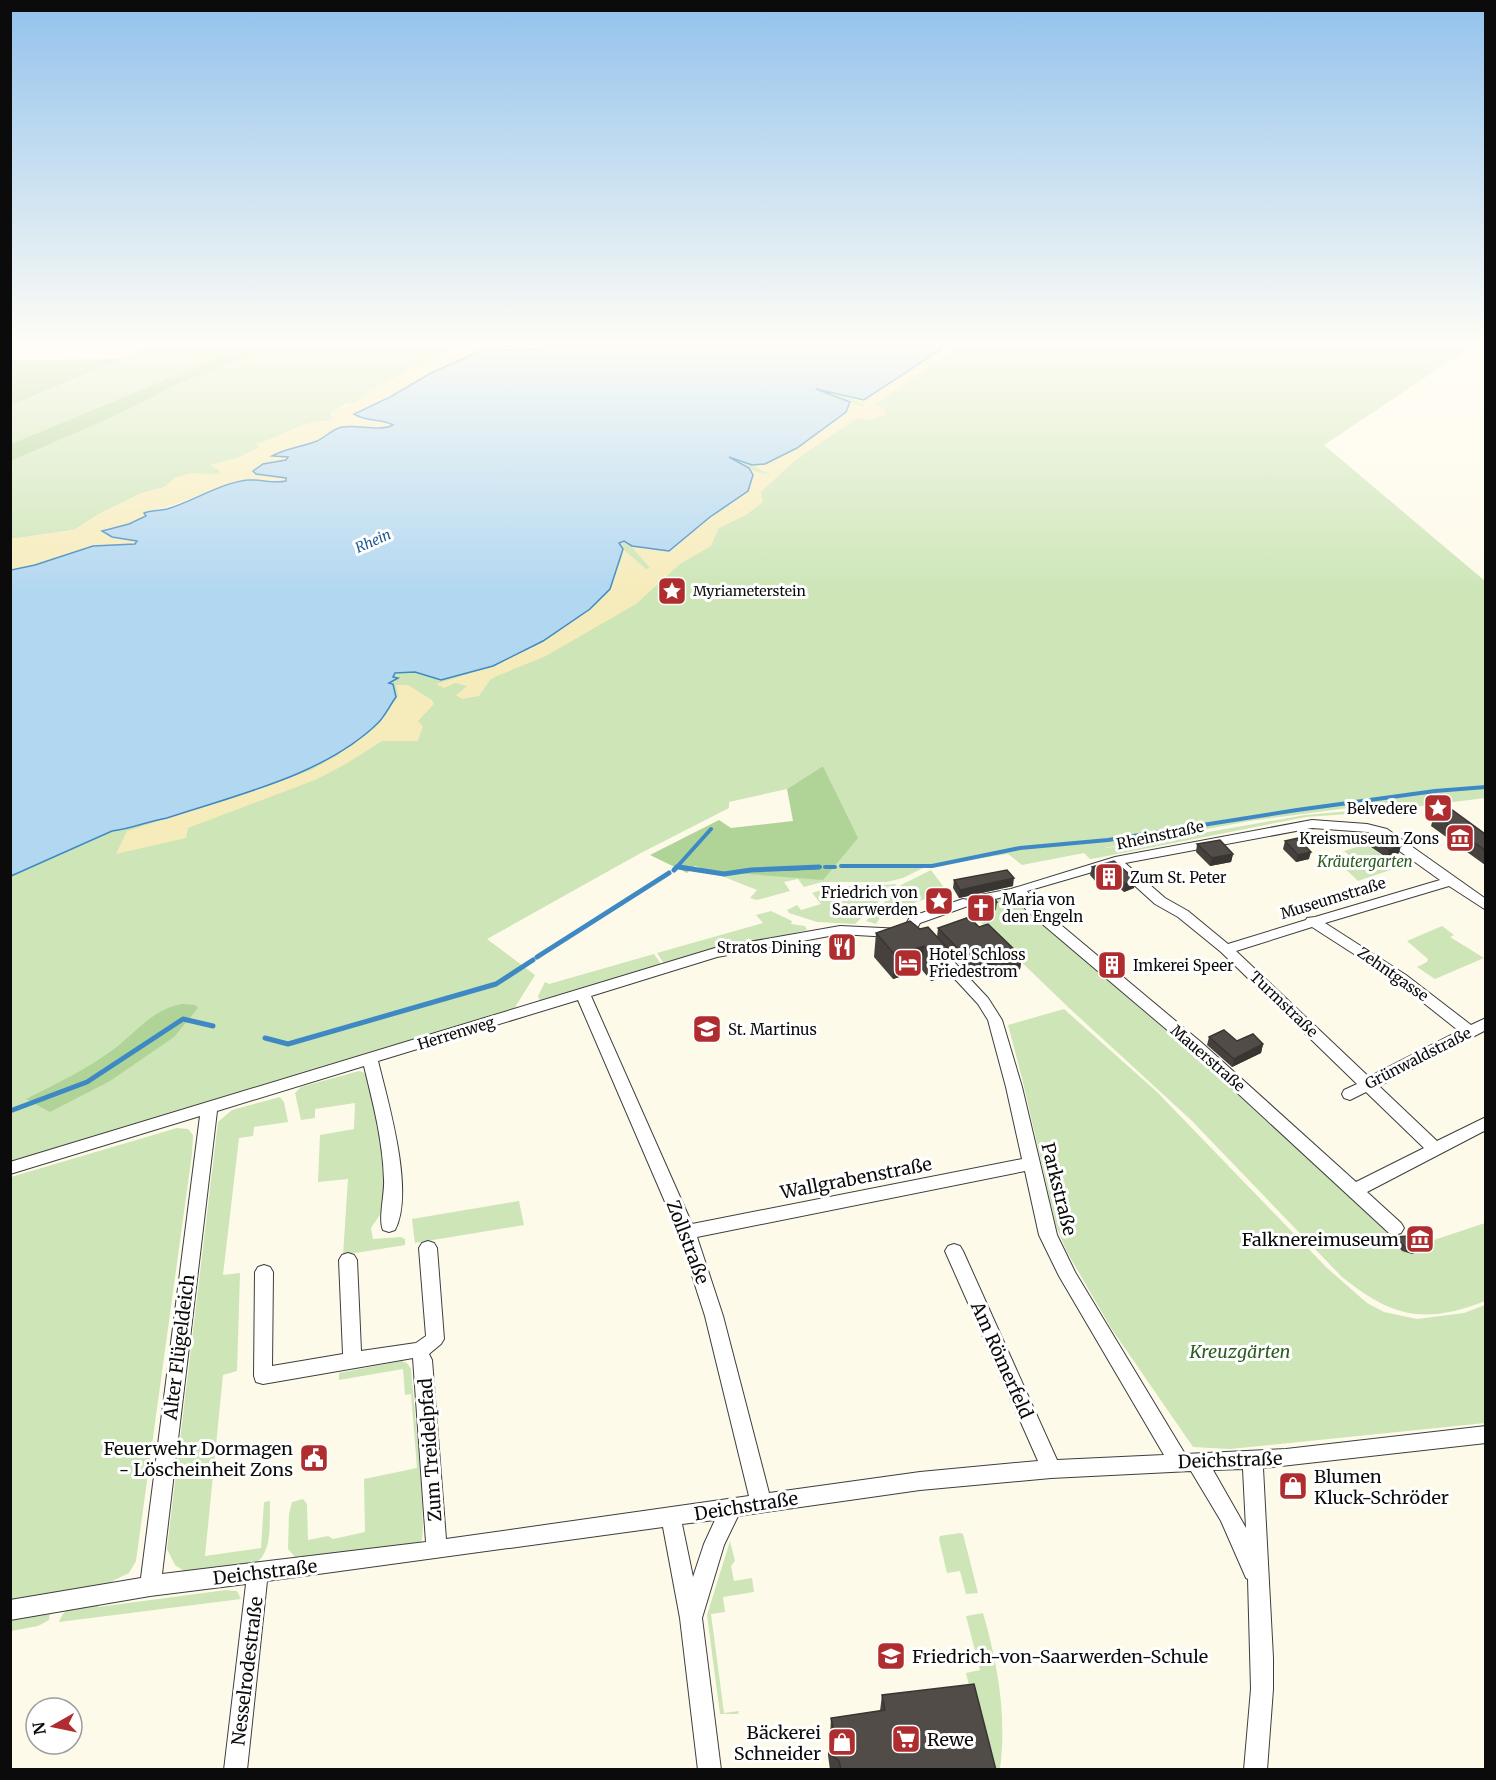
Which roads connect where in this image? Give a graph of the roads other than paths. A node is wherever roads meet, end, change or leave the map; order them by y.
1 (1115, 861) junction
2 (1450, 881) junction
3 (1015, 891) junction
4 (1485, 906) edge
5 (1312, 921) junction
6 (907, 934) junction
7 (1226, 949) junction
8 (582, 992) junction
9 (1485, 1023) edge
10 (1470, 1032) junction
11 (370, 1060) junction
12 (1366, 1084) junction
13 (1350, 1094) dead end
14 (208, 1109) junction
15 (1485, 1123) edge
16 (1435, 1149) junction
17 (1032, 1163) junction
18 (10, 1168) edge
19 (1354, 1191) junction
20 (389, 1225) dead end
21 (1395, 1228) dead end
22 (687, 1232) junction
23 (428, 1248) dead end
24 (954, 1251) dead end
25 (348, 1260) dead end
26 (264, 1272) dead end
27 (419, 1351) junction
28 (352, 1360) junction
29 (1485, 1434) edge
30 (1253, 1461) junction
31 (1188, 1462) junction
32 (1051, 1469) junction
33 (761, 1503) junction
34 (730, 1509) junction
35 (671, 1518) junction
36 (437, 1550) junction
37 (258, 1572) junction
38 (1256, 1581) junction
39 (150, 1586) junction
40 (10, 1610) edge
41 (691, 1618) junction
42 (236, 1770) edge
43 (710, 1770) edge
44 (1255, 1770) edge

1 - 2 street, Rheinstraße
1 - 3 street, Rheinstraße
1 - 7 street, Turmstraße
2 - 4 street
2 - 5 street, Museumstraße
3 - 6 street, Rheinstraße
3 - 19 street, Mauerstraße
5 - 7 street, Museumstraße
5 - 10 street, Zehntgasse
6 - 8 street, Herrenweg
6 - 17 street, Parkstraße
7 - 12 street, Turmstraße
8 - 11 street, Herrenweg
8 - 22 street, Zollstraße
9 - 10 street, Grünwaldstraße
10 - 12 street, Grünwaldstraße
11 - 14 street, Herrenweg
11 - 20 street
12 - 13 street, Grünwaldstraße
12 - 16 street, Turmstraße
14 - 18 street, Herrenweg
14 - 39 street, Alter Flügeldeich
15 - 16 street
16 - 19 street
17 - 22 street, Wallgrabenstraße
17 - 31 street, Parkstraße
19 - 21 street, Mauerstraße
22 - 33 street, Zollstraße
23 - 27 street
24 - 32 street, Am Römerfeld
25 - 28 street
26 - 28 street
27 - 28 street
27 - 36 street, Zum Treidelpfad
29 - 30 street, Deichstraße
30 - 31 street, Deichstraße
30 - 38 street
31 - 32 street, Deichstraße
31 - 38 street, Parkstraße
32 - 33 street, Deichstraße
33 - 34 street, Deichstraße
34 - 35 street, Deichstraße
34 - 41 street
35 - 36 street, Deichstraße
35 - 41 street
36 - 37 street, Deichstraße
37 - 39 street, Deichstraße
37 - 42 street, Nesselrodestraße
38 - 44 street
39 - 40 street, Deichstraße
41 - 43 street

